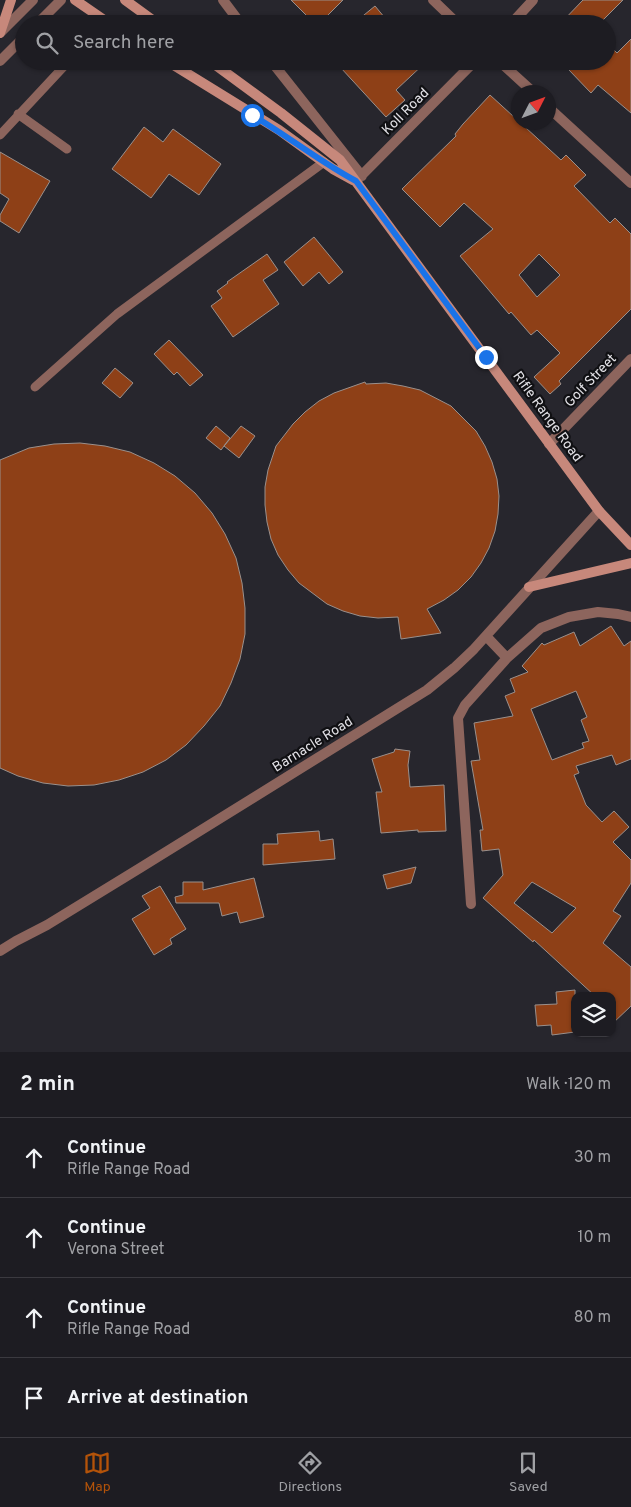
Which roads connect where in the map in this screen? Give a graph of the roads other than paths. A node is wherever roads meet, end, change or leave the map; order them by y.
1 (11, 0) edge
2 (33, 0) edge
3 (61, 0) edge
4 (75, 0) edge
5 (125, 0) edge
6 (223, 0) edge
7 (433, 0) edge
8 (533, 0) edge
9 (18, 15) edge
10 (46, 15) edge
11 (97, 15) edge
12 (146, 15) edge
13 (234, 15) edge
14 (449, 15) edge
15 (519, 15) edge
16 (15, 18) edge
17 (0, 33) edge
18 (15, 46) edge
19 (0, 61) edge
20 (60, 70) edge
21 (181, 70) edge
22 (222, 70) edge
23 (278, 70) edge
24 (466, 70) edge
25 (508, 70) edge
26 (525, 85) edge
27 (18, 114) junction
28 (556, 114) edge
29 (0, 135) edge
30 (67, 149) dead end
31 (326, 164) junction
32 (359, 178) junction
33 (631, 184) edge
34 (631, 359) edge
35 (35, 387) dead end
36 (549, 444) junction
37 (599, 512) junction
38 (631, 545) edge
39 (631, 563) edge
40 (529, 587) junction
41 (631, 617) edge
42 (486, 636) junction
43 (507, 658) junction
44 (471, 904) dead end
45 (0, 951) edge

1 - 17 main road
2 - 9 street
3 - 10 street
4 - 11 main road
5 - 12 main road
6 - 13 street
7 - 14 street
8 - 15 street
16 - 17 street
18 - 19 street
20 - 27 lane
21 - 31 main road
22 - 32 main road
23 - 32 street, Rifle Range Road
24 - 32 street, Koll Road
25 - 26 street
27 - 29 lane
27 - 30 lane
28 - 33 street
31 - 32 main road
31 - 35 lane
32 - 36 main road, Rifle Range Road
34 - 36 street, Golf Street
36 - 37 main road, Rifle Range Road
37 - 38 main road, Rifle Range Road
37 - 40 street, Barnacle Road
39 - 40 main road
40 - 42 street, Barnacle Road
41 - 43 street
42 - 43 street
42 - 45 street, Barnacle Road
43 - 44 street

